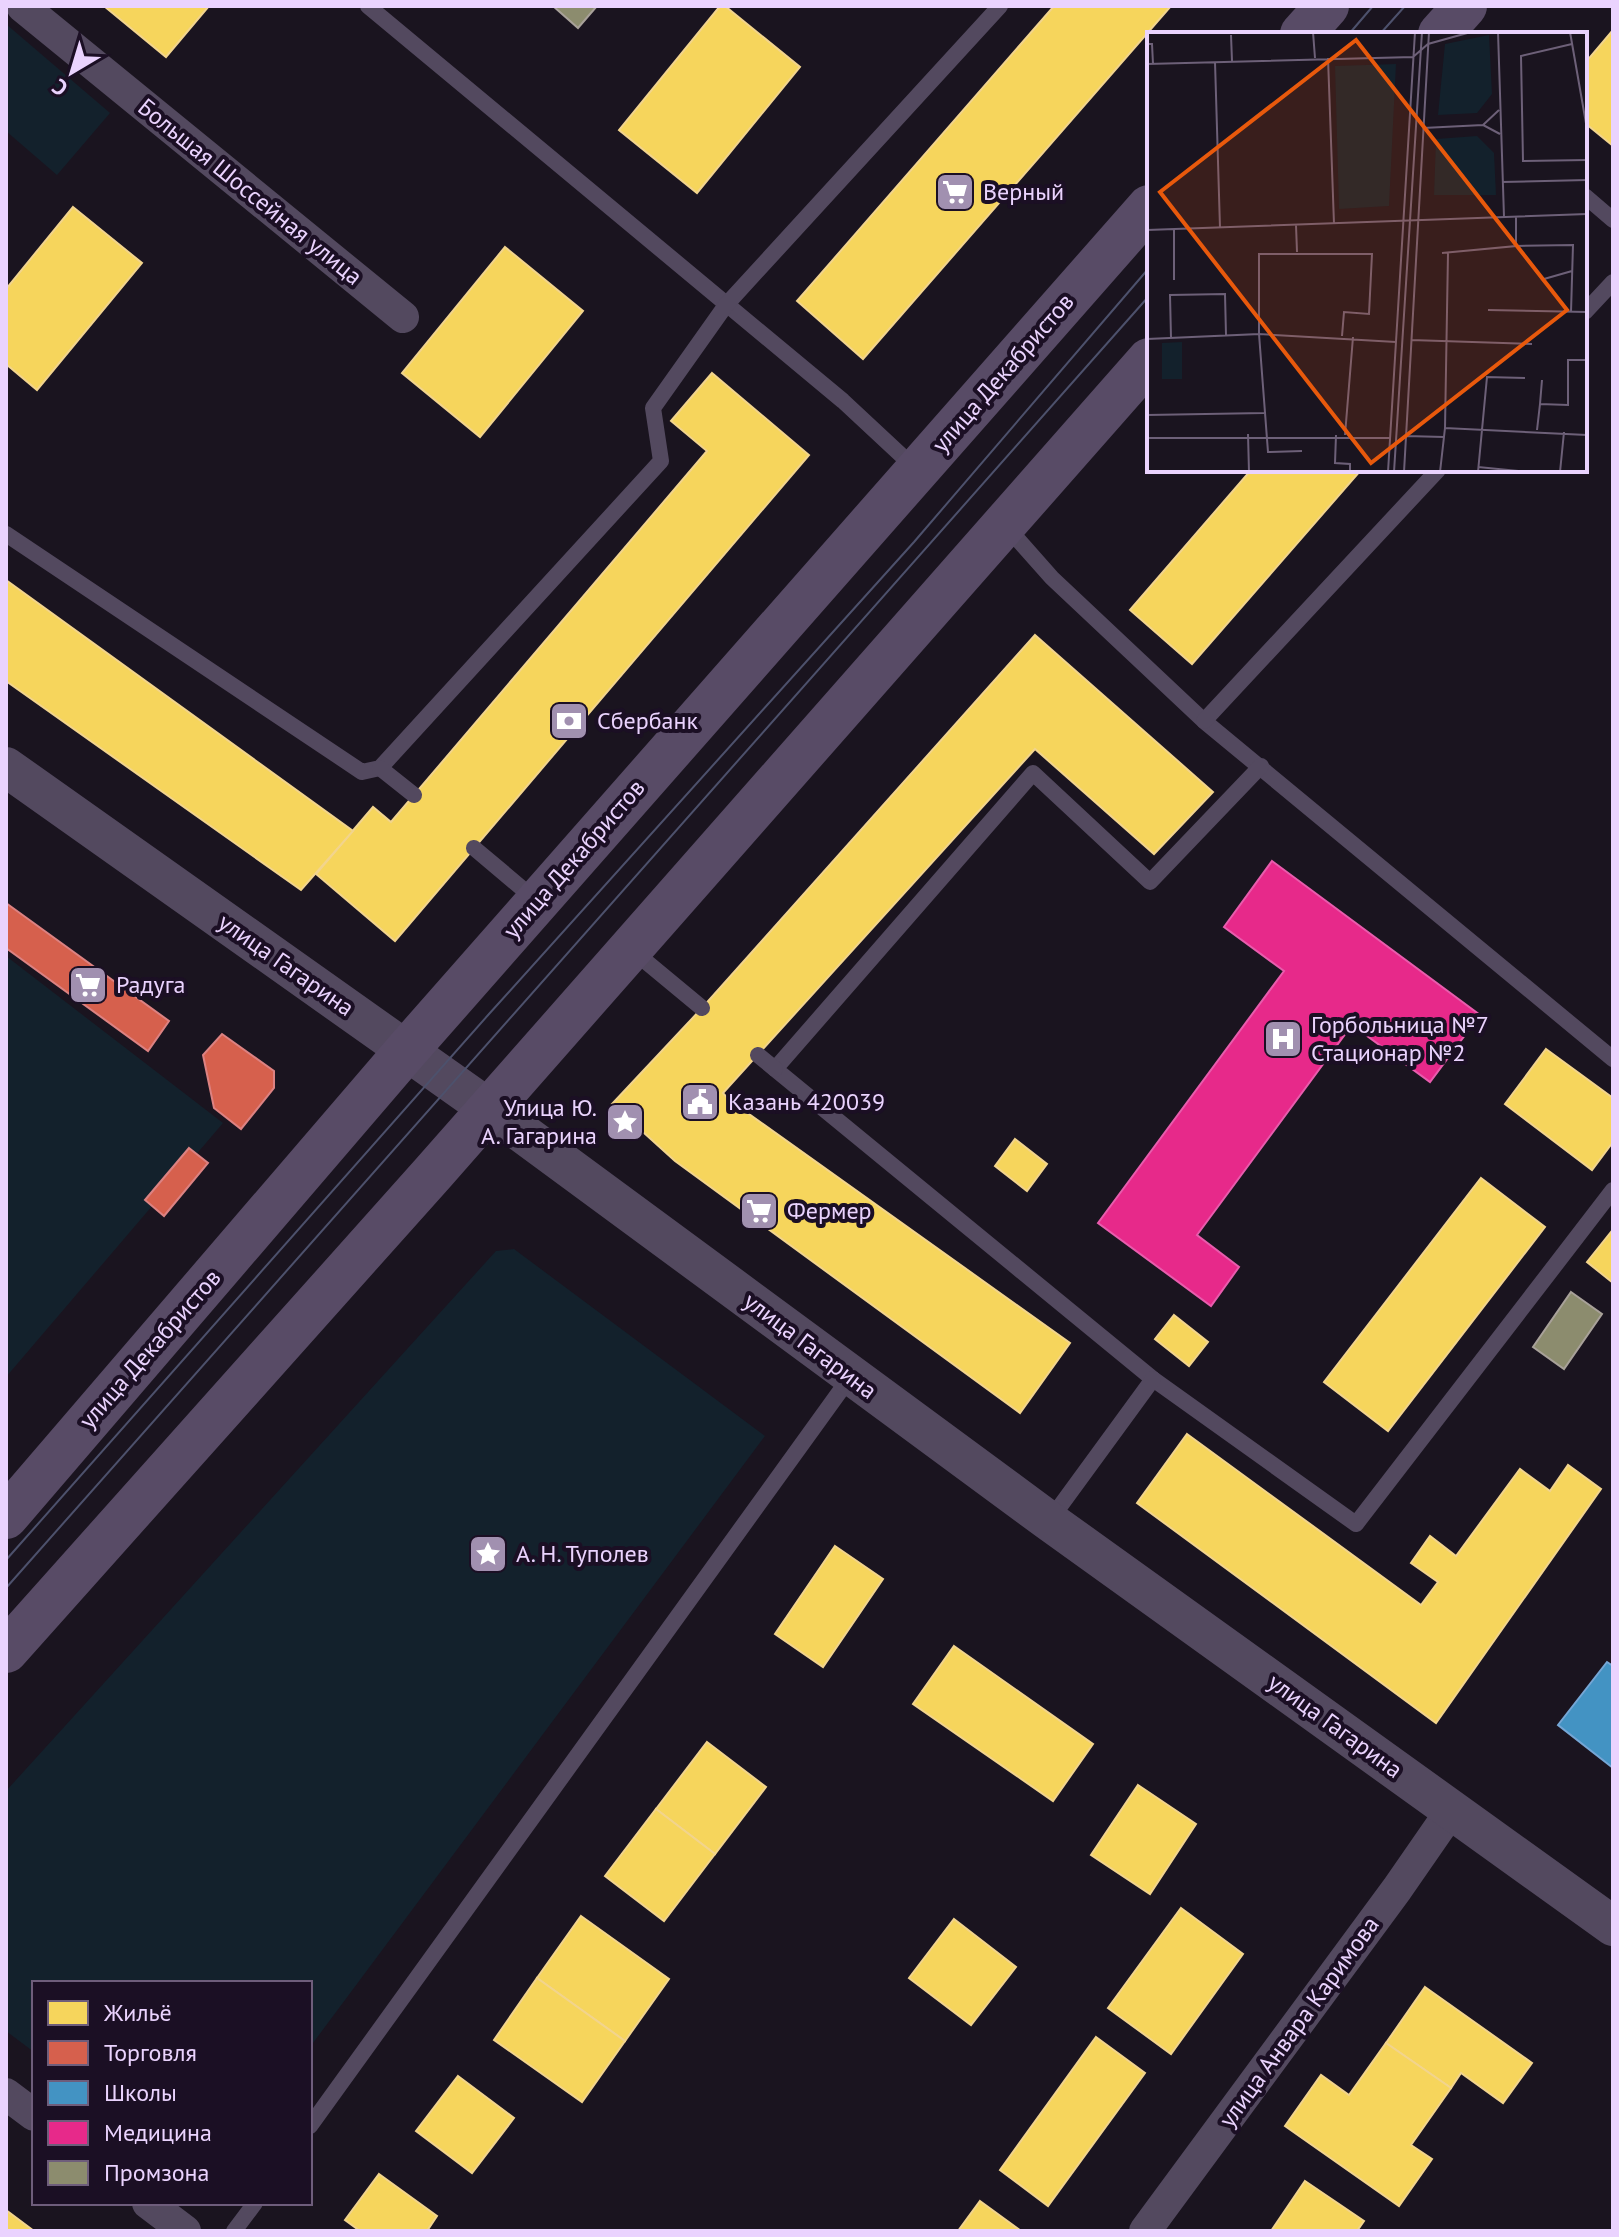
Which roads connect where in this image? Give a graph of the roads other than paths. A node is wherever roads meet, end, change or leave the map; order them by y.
1 (22, 6) edge
2 (368, 6) edge
3 (1000, 6) edge
4 (1327, 6) edge
5 (1465, 6) edge
6 (1304, 32) edge
7 (1442, 32) edge
8 (1587, 198) edge
9 (1147, 209) edge
10 (1613, 220) edge
11 (1613, 282) edge
12 (726, 305) junction
13 (1587, 310) edge
14 (403, 317) dead end
15 (1147, 362) edge
16 (917, 470) junction
17 (1436, 472) edge
18 (1003, 523) junction
19 (6, 534) edge
20 (1204, 721) junction
21 (1261, 766) junction
22 (6, 767) edge
23 (380, 768) junction
24 (414, 795) dead end
25 (474, 848) dead end
26 (537, 901) junction
27 (631, 949) junction
28 (702, 1008) dead end
29 (407, 1050) junction
30 (758, 1055) dead end
31 (1613, 1059) edge
32 (775, 1069) junction
33 (489, 1109) junction
34 (1613, 1190) edge
35 (851, 1376) junction
36 (1153, 1379) junction
37 (7, 1514) edge
38 (1049, 1521) junction
39 (6, 1651) edge
40 (1451, 1811) junction
41 (1613, 1926) edge
42 (6, 2094) edge
43 (32, 2114) edge
44 (312, 2123) edge
45 (151, 2205) edge
46 (254, 2205) edge
47 (185, 2231) edge
48 (234, 2231) edge
49 (1145, 2231) edge

1 - 14 street, Большая Шоссейная улица
2 - 12 lane
3 - 12 lane
4 - 6 main road
5 - 7 main road
8 - 10 lane
9 - 16 main road, улица Декабристов
11 - 13 lane
12 - 16 lane
12 - 23 lane
15 - 18 main road
16 - 26 main road, улица Декабристов
17 - 20 lane
18 - 20 lane
18 - 27 main road
19 - 23 lane
20 - 21 lane
21 - 31 lane
21 - 32 lane
22 - 29 street, улица Гагарина
23 - 24 lane
25 - 26 lane
26 - 29 main road, улица Декабристов
27 - 28 lane
27 - 33 main road
29 - 33 street, улица Гагарина
29 - 37 main road, улица Декабристов
30 - 32 lane
32 - 36 lane
33 - 35 street, улица Гагарина
33 - 39 main road
34 - 36 lane
35 - 38 street, улица Гагарина
35 - 44 lane
36 - 38 lane
38 - 40 street, улица Гагарина
40 - 41 street, улица Гагарина
40 - 49 street, улица Анвара Каримова
42 - 43 street
45 - 47 street
46 - 48 lane

